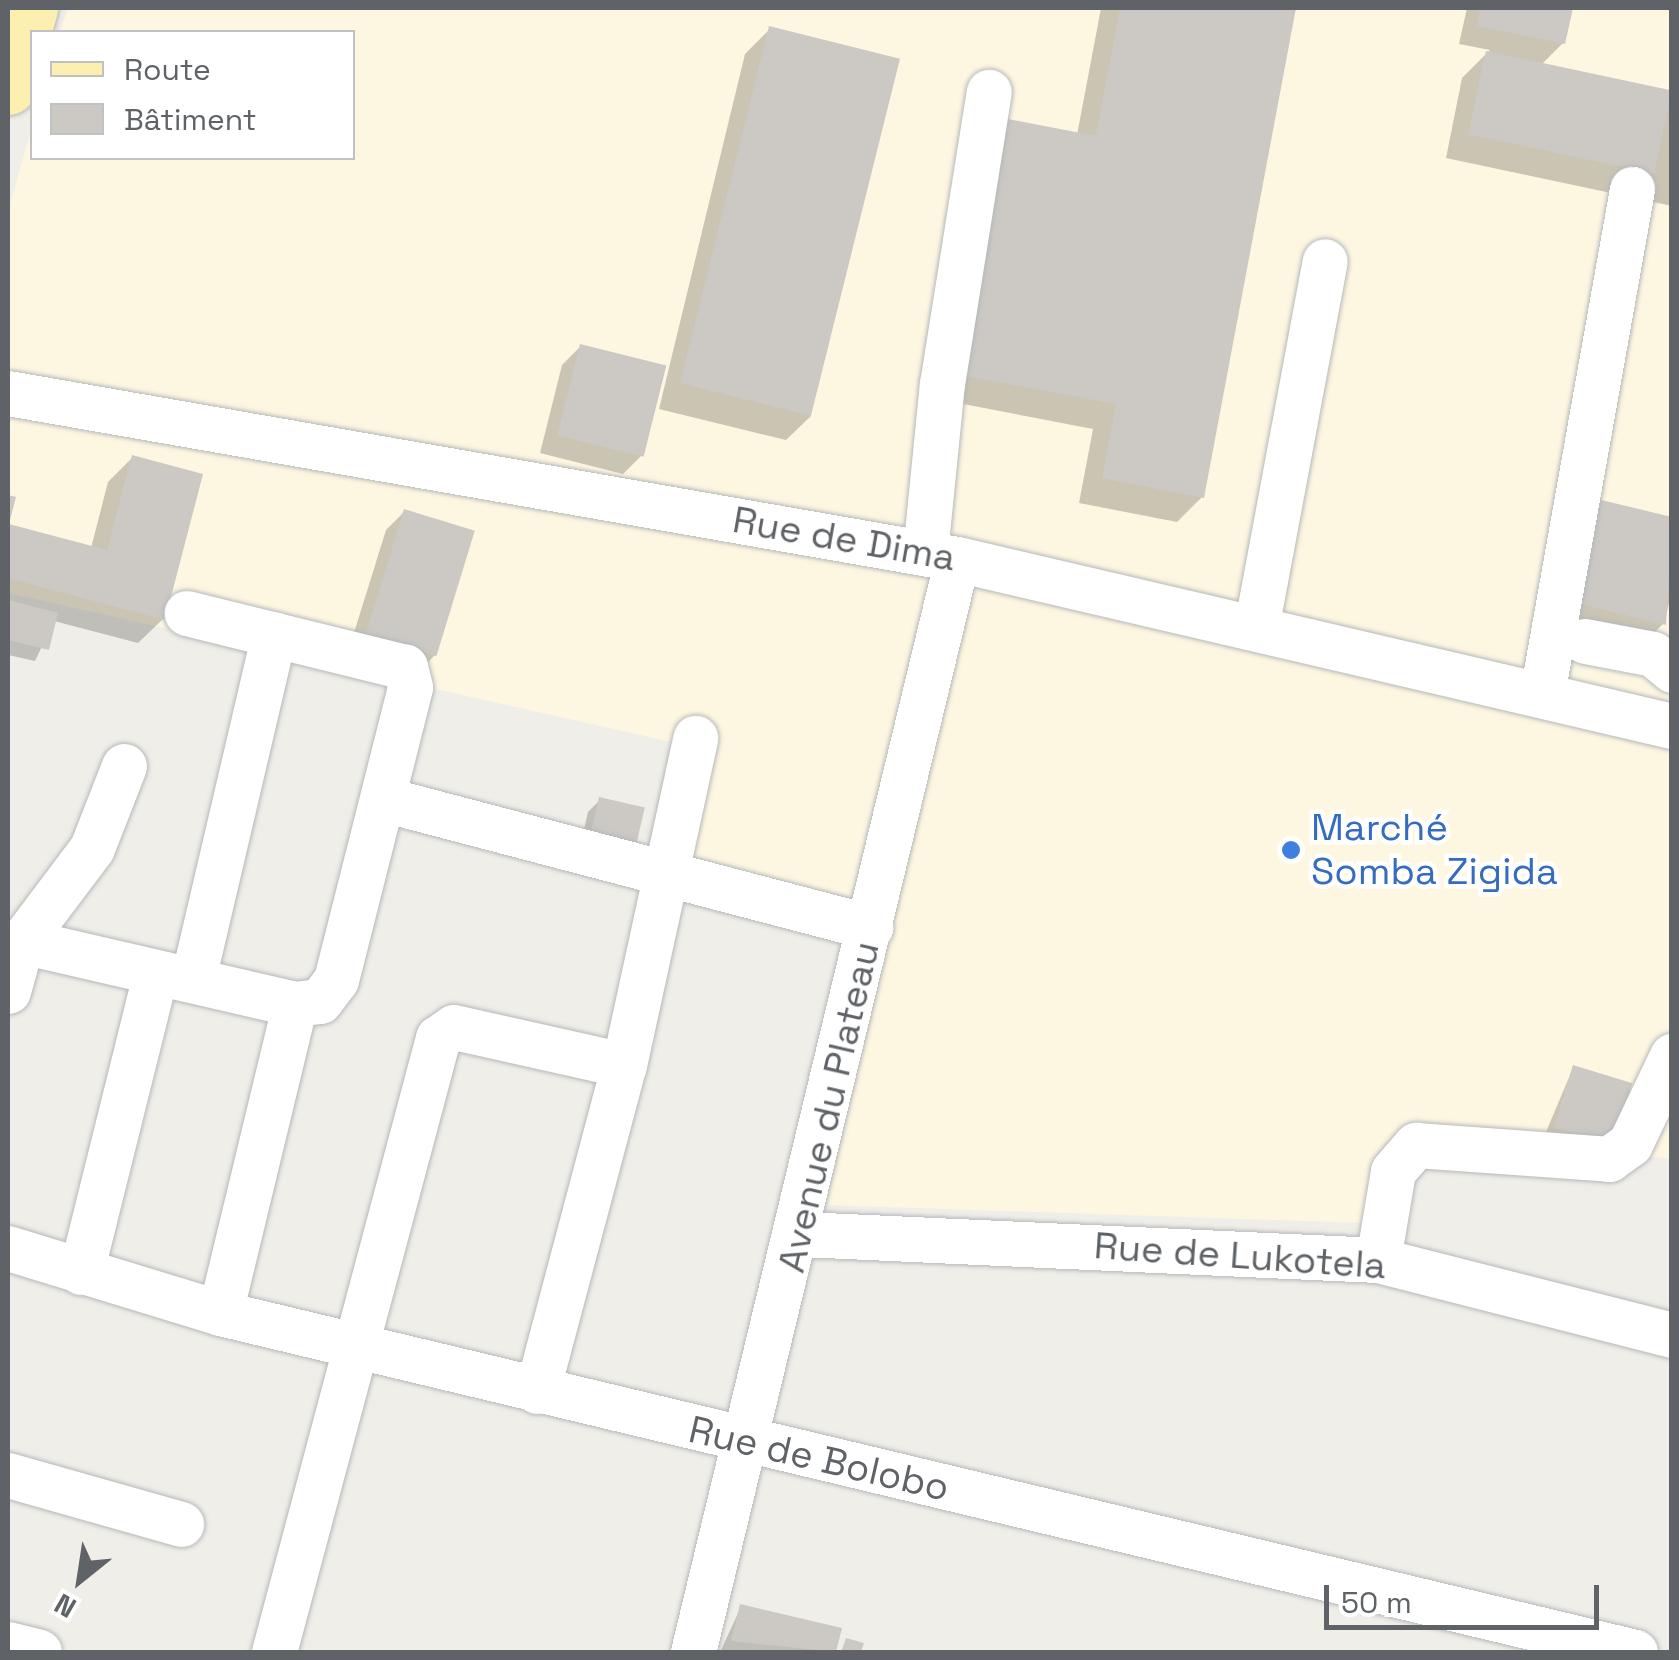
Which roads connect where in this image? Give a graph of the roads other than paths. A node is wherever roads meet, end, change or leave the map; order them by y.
1 (30, 8) edge
2 (8, 86) edge
3 (989, 92) dead end
4 (1632, 188) dead end
5 (1325, 261) dead end
6 (8, 392) edge
7 (941, 556) junction
8 (187, 613) dead end
9 (1258, 624) junction
10 (274, 634) junction
11 (1586, 641) dead end
12 (1672, 670) edge
13 (1542, 694) junction
14 (1671, 722) edge
15 (695, 738) dead end
16 (124, 766) dead end
17 (382, 799) junction
18 (665, 872) junction
19 (870, 927) junction
20 (22, 941) junction
21 (174, 978) junction
22 (8, 991) edge
23 (295, 1004) junction
24 (1672, 1056) edge
25 (624, 1065) junction
26 (801, 1234) junction
27 (8, 1248) edge
28 (1378, 1260) junction
29 (81, 1272) junction
30 (220, 1313) junction
31 (1672, 1335) edge
32 (355, 1346) junction
33 (537, 1392) junction
34 (749, 1443) junction
35 (8, 1474) edge
36 (181, 1524) dead end
37 (8, 1644) edge
38 (39, 1652) edge
39 (274, 1652) edge
40 (693, 1652) edge
41 (1635, 1652) edge

1 - 2 main road
3 - 7 street, Avenue du Plateau
4 - 13 street
5 - 9 street
6 - 7 street, Rue de Dima
7 - 9 street, Rue de Dima
7 - 19 street, Avenue du Plateau
8 - 10 street
9 - 13 street, Rue de Dima
10 - 17 street
10 - 21 street
11 - 12 street
13 - 14 street, Rue de Dima
15 - 18 street
16 - 20 street
17 - 18 street
17 - 23 street
18 - 19 street
18 - 25 street
19 - 26 street, Avenue du Plateau
20 - 21 street
20 - 22 street
21 - 23 street
21 - 29 street
23 - 30 street
24 - 28 street
25 - 32 street
25 - 33 street
26 - 28 street, Rue de Lukotela
26 - 34 street, Avenue du Plateau
27 - 29 street, Rue de Bolobo
28 - 31 street, Rue de Lukotela
29 - 30 street, Rue de Bolobo
30 - 32 street, Rue de Bolobo
32 - 33 street, Rue de Bolobo
32 - 39 street
33 - 34 street, Rue de Bolobo
34 - 40 street, Avenue du Plateau
34 - 41 street, Rue de Bolobo
35 - 36 street
37 - 38 street

